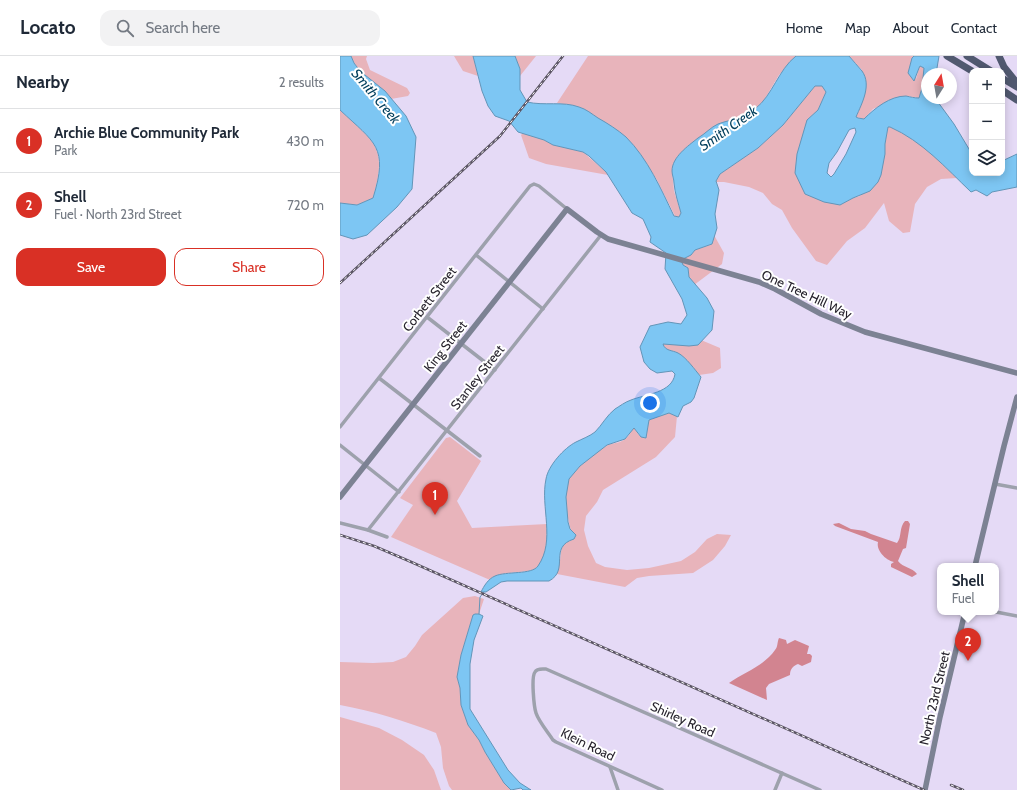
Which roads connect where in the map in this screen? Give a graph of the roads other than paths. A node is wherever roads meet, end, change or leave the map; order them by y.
1 (948, 56) edge
2 (967, 56) edge
3 (999, 56) edge
4 (986, 68) edge
5 (969, 70) edge
6 (1005, 80) edge
7 (1017, 83) edge
8 (1017, 87) edge
9 (1005, 92) edge
10 (1017, 100) edge
11 (534, 184) joint
12 (567, 209) junction
13 (601, 235) junction
14 (476, 255) junction
15 (509, 282) junction
16 (543, 309) junction
17 (428, 317) junction
18 (462, 344) junction
19 (495, 370) junction
20 (1017, 373) edge
21 (379, 378) junction
22 (1017, 397) edge
23 (413, 404) junction
24 (340, 427) edge
25 (447, 431) junction
26 (340, 445) edge
27 (480, 456) dead end
28 (365, 465) junction
29 (995, 484) junction
30 (1017, 488) edge
31 (399, 492) junction
32 (340, 497) edge
33 (340, 523) edge
34 (368, 530) junction
35 (387, 537) dead end
36 (976, 563) edge
37 (999, 613) edge
38 (964, 615) edge
39 (1017, 616) edge
40 (538, 669) joint
41 (610, 766) junction
42 (782, 774) junction
43 (618, 790) edge
44 (662, 790) edge
45 (775, 790) edge
46 (820, 790) edge
47 (925, 790) edge

1 - 5 highway
2 - 4 highway
3 - 7 highway
6 - 8 highway
9 - 10 highway
11 - 12 street, One Tree Hill Way
11 - 14 street, Corbett Street
12 - 13 street, One Tree Hill Way
12 - 15 street, King Street
13 - 16 street, Stanley Street
13 - 20 street, One Tree Hill Way
14 - 15 street
14 - 17 street, Corbett Street
15 - 16 street
15 - 18 street, King Street
16 - 19 street, Stanley Street
17 - 18 street
17 - 21 street, Corbett Street
18 - 19 street
18 - 23 street, King Street
19 - 25 street, Stanley Street
21 - 23 street
21 - 24 street, Corbett Street
22 - 29 street
23 - 25 street
23 - 28 street, King Street
25 - 27 street
25 - 31 street, Stanley Street
26 - 28 street
28 - 31 street
28 - 32 street, King Street
29 - 30 street
29 - 36 street
31 - 34 street, Stanley Street
33 - 34 street
34 - 35 street
37 - 39 street
38 - 47 street, North 23rd Street
40 - 41 street, Klein Road
40 - 42 street, Shirley Road
41 - 43 street
41 - 44 street, Klein Road
42 - 45 street
42 - 46 street, Shirley Road

